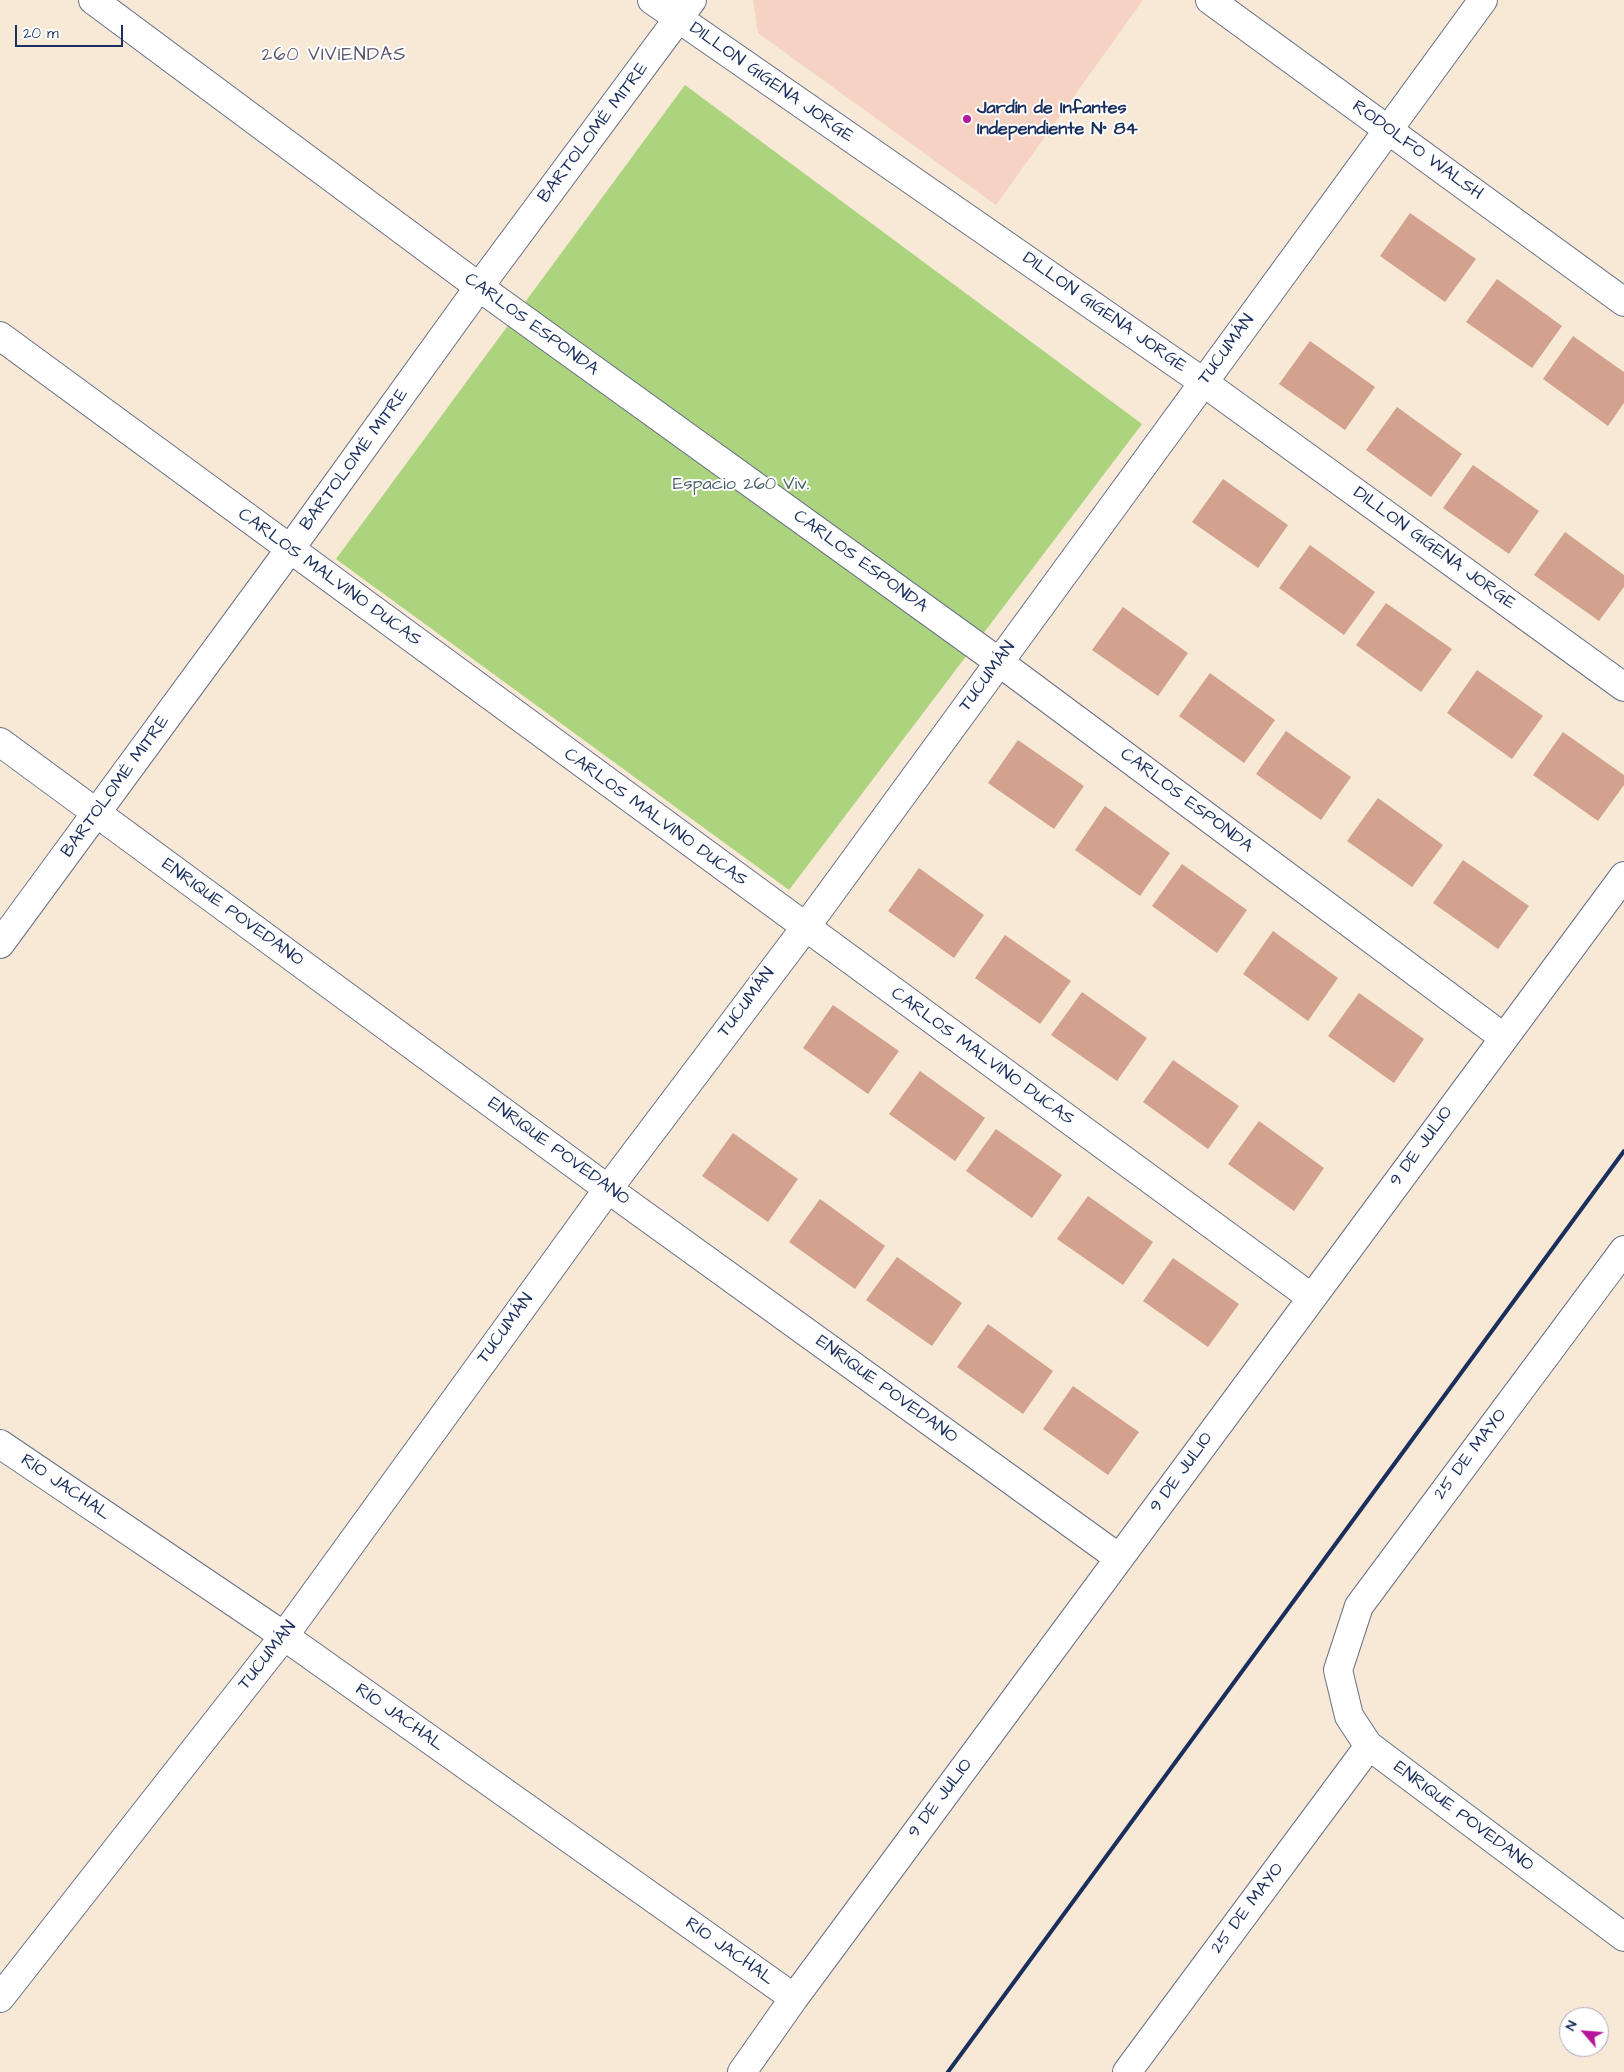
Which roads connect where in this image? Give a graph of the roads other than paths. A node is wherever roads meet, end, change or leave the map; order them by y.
1 (93, 0) edge
2 (652, 0) edge
3 (1210, 0) edge
4 (1483, 0) edge
5 (685, 10) edge
6 (1388, 130) junction
7 (479, 287) junction
8 (1624, 302) edge
9 (0, 336) edge
10 (1203, 382) junction
11 (290, 549) junction
12 (999, 662) junction
13 (1624, 687) edge
14 (0, 742) edge
15 (96, 814) junction
16 (1624, 876) edge
17 (805, 928) junction
18 (0, 944) edge
19 (1503, 1037) junction
20 (608, 1188) junction
21 (1624, 1250) edge
22 (1312, 1298) junction
23 (0, 1444) edge
24 (1119, 1558) junction
25 (284, 1636) junction
26 (1338, 1670) joint
27 (1369, 1746) junction
28 (1624, 1937) edge
29 (0, 1998) edge
30 (794, 1998) junction
31 (742, 2072) edge
32 (1127, 2072) edge

1 - 7 street, CARLOS ESPONDA
2 - 5 street, DILLON GIGENA JORGE
3 - 6 street, RODOLFO WALSH
4 - 6 street, TUCUMÁN
5 - 7 street, BARTOLOMÉ MITRE
5 - 10 street, DILLON GIGENA JORGE
6 - 8 street, RODOLFO WALSH
6 - 10 street, TUCUMÁN
7 - 11 street, BARTOLOMÉ MITRE
7 - 12 street, CARLOS ESPONDA
9 - 11 street, CARLOS MALVINO DUCAS
10 - 12 street, TUCUMÁN
10 - 13 street, DILLON GIGENA JORGE
11 - 15 street, BARTOLOMÉ MITRE
11 - 17 street, CARLOS MALVINO DUCAS
12 - 17 street, TUCUMÁN
12 - 19 street, CARLOS ESPONDA
14 - 15 street, ENRIQUE POVEDANO
15 - 18 street, BARTOLOMÉ MITRE
15 - 20 street, ENRIQUE POVEDANO
16 - 19 street, 9 DE JULIO
17 - 20 street, TUCUMÁN
17 - 22 street, CARLOS MALVINO DUCAS
19 - 22 street, 9 DE JULIO
20 - 24 street, ENRIQUE POVEDANO
20 - 25 street, TUCUMÁN
21 - 26 street, 25 DE MAYO
22 - 24 street, 9 DE JULIO
23 - 25 street, RÍO JACHAL
24 - 30 street, 9 DE JULIO
25 - 29 street, TUCUMÁN
25 - 30 street, RÍO JACHAL
26 - 27 street, ENRIQUE POVEDANO
27 - 28 street, ENRIQUE POVEDANO
27 - 32 street, 25 DE MAYO
30 - 31 street, 9 DE JULIO

